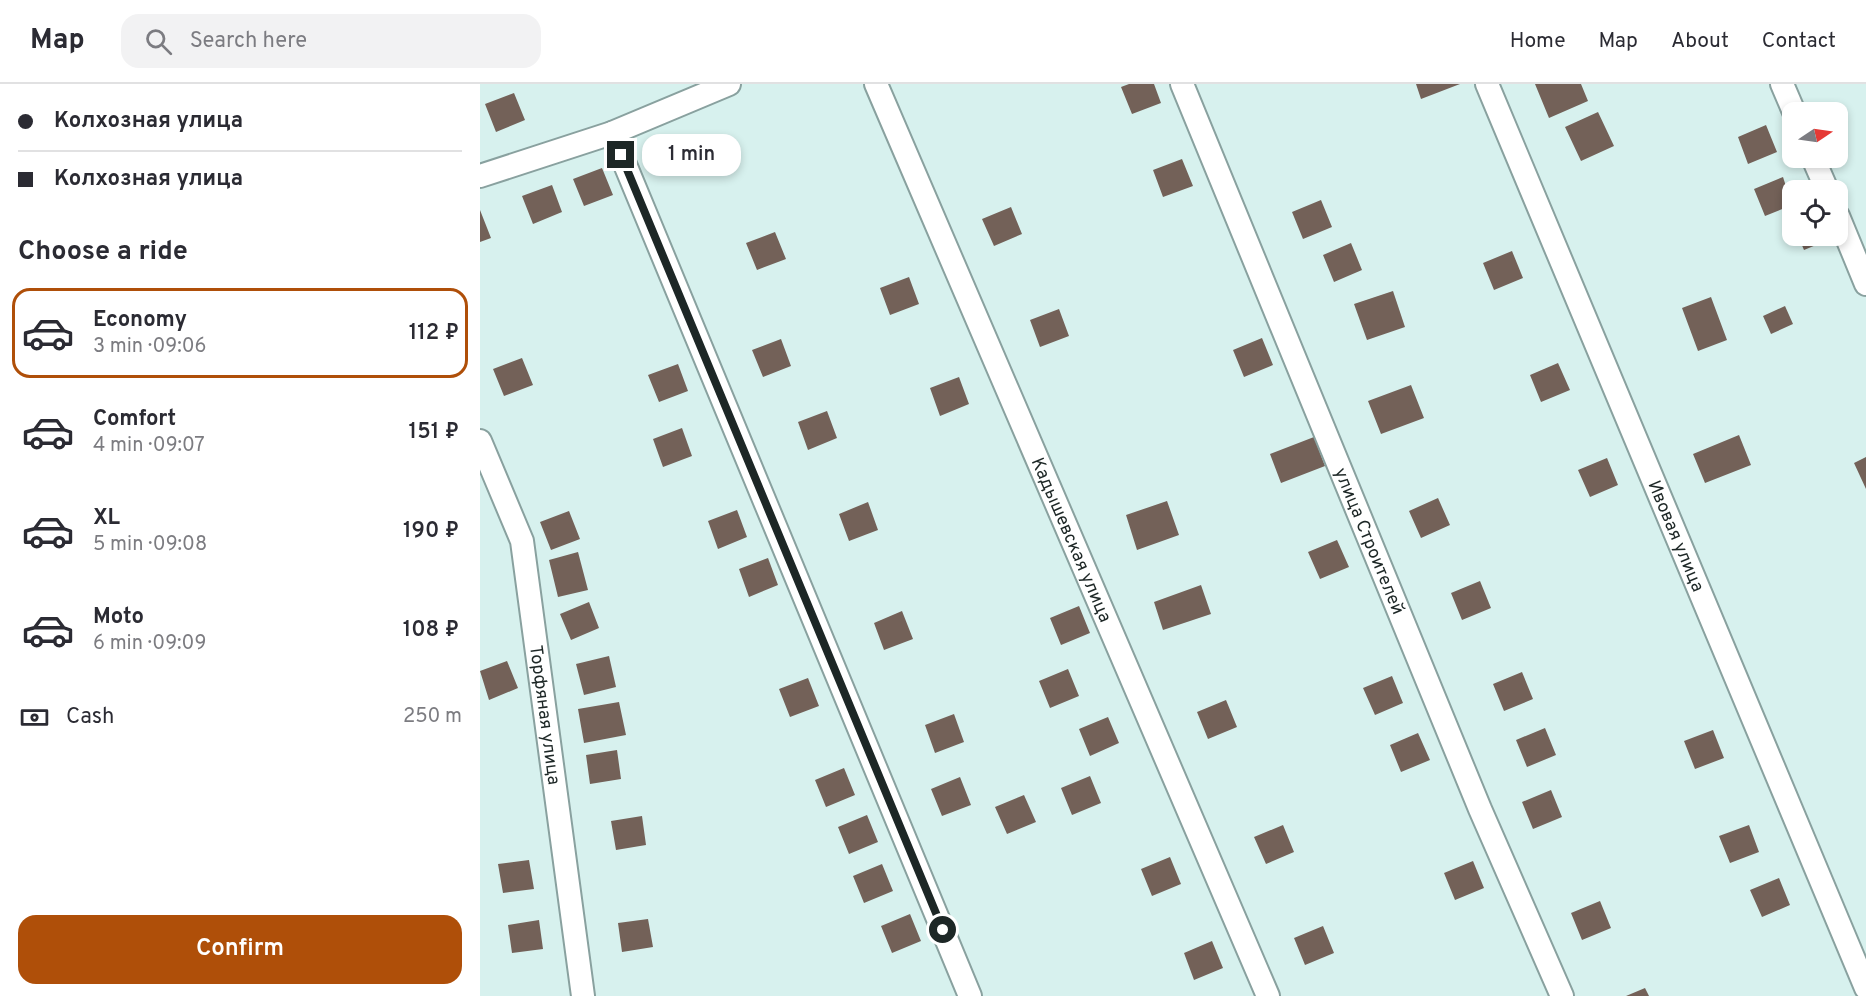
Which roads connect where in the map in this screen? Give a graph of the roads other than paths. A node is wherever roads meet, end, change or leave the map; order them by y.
1 (729, 84) edge
2 (876, 84) edge
3 (1182, 84) edge
4 (1487, 84) edge
5 (1782, 84) edge
6 (1790, 102) edge
7 (612, 133) junction
8 (480, 176) edge
9 (1848, 240) edge
10 (1866, 284) edge
11 (480, 441) edge
12 (1866, 988) edge
13 (583, 996) edge
14 (970, 996) edge
15 (1268, 996) edge
16 (1562, 996) edge

1 - 7 street
2 - 15 street, Кадышевская улица
3 - 16 street, улица Строителей
4 - 12 street, Ивовая улица
5 - 6 street
7 - 8 street
7 - 14 street
9 - 10 street
11 - 13 street, Торфяная улица

